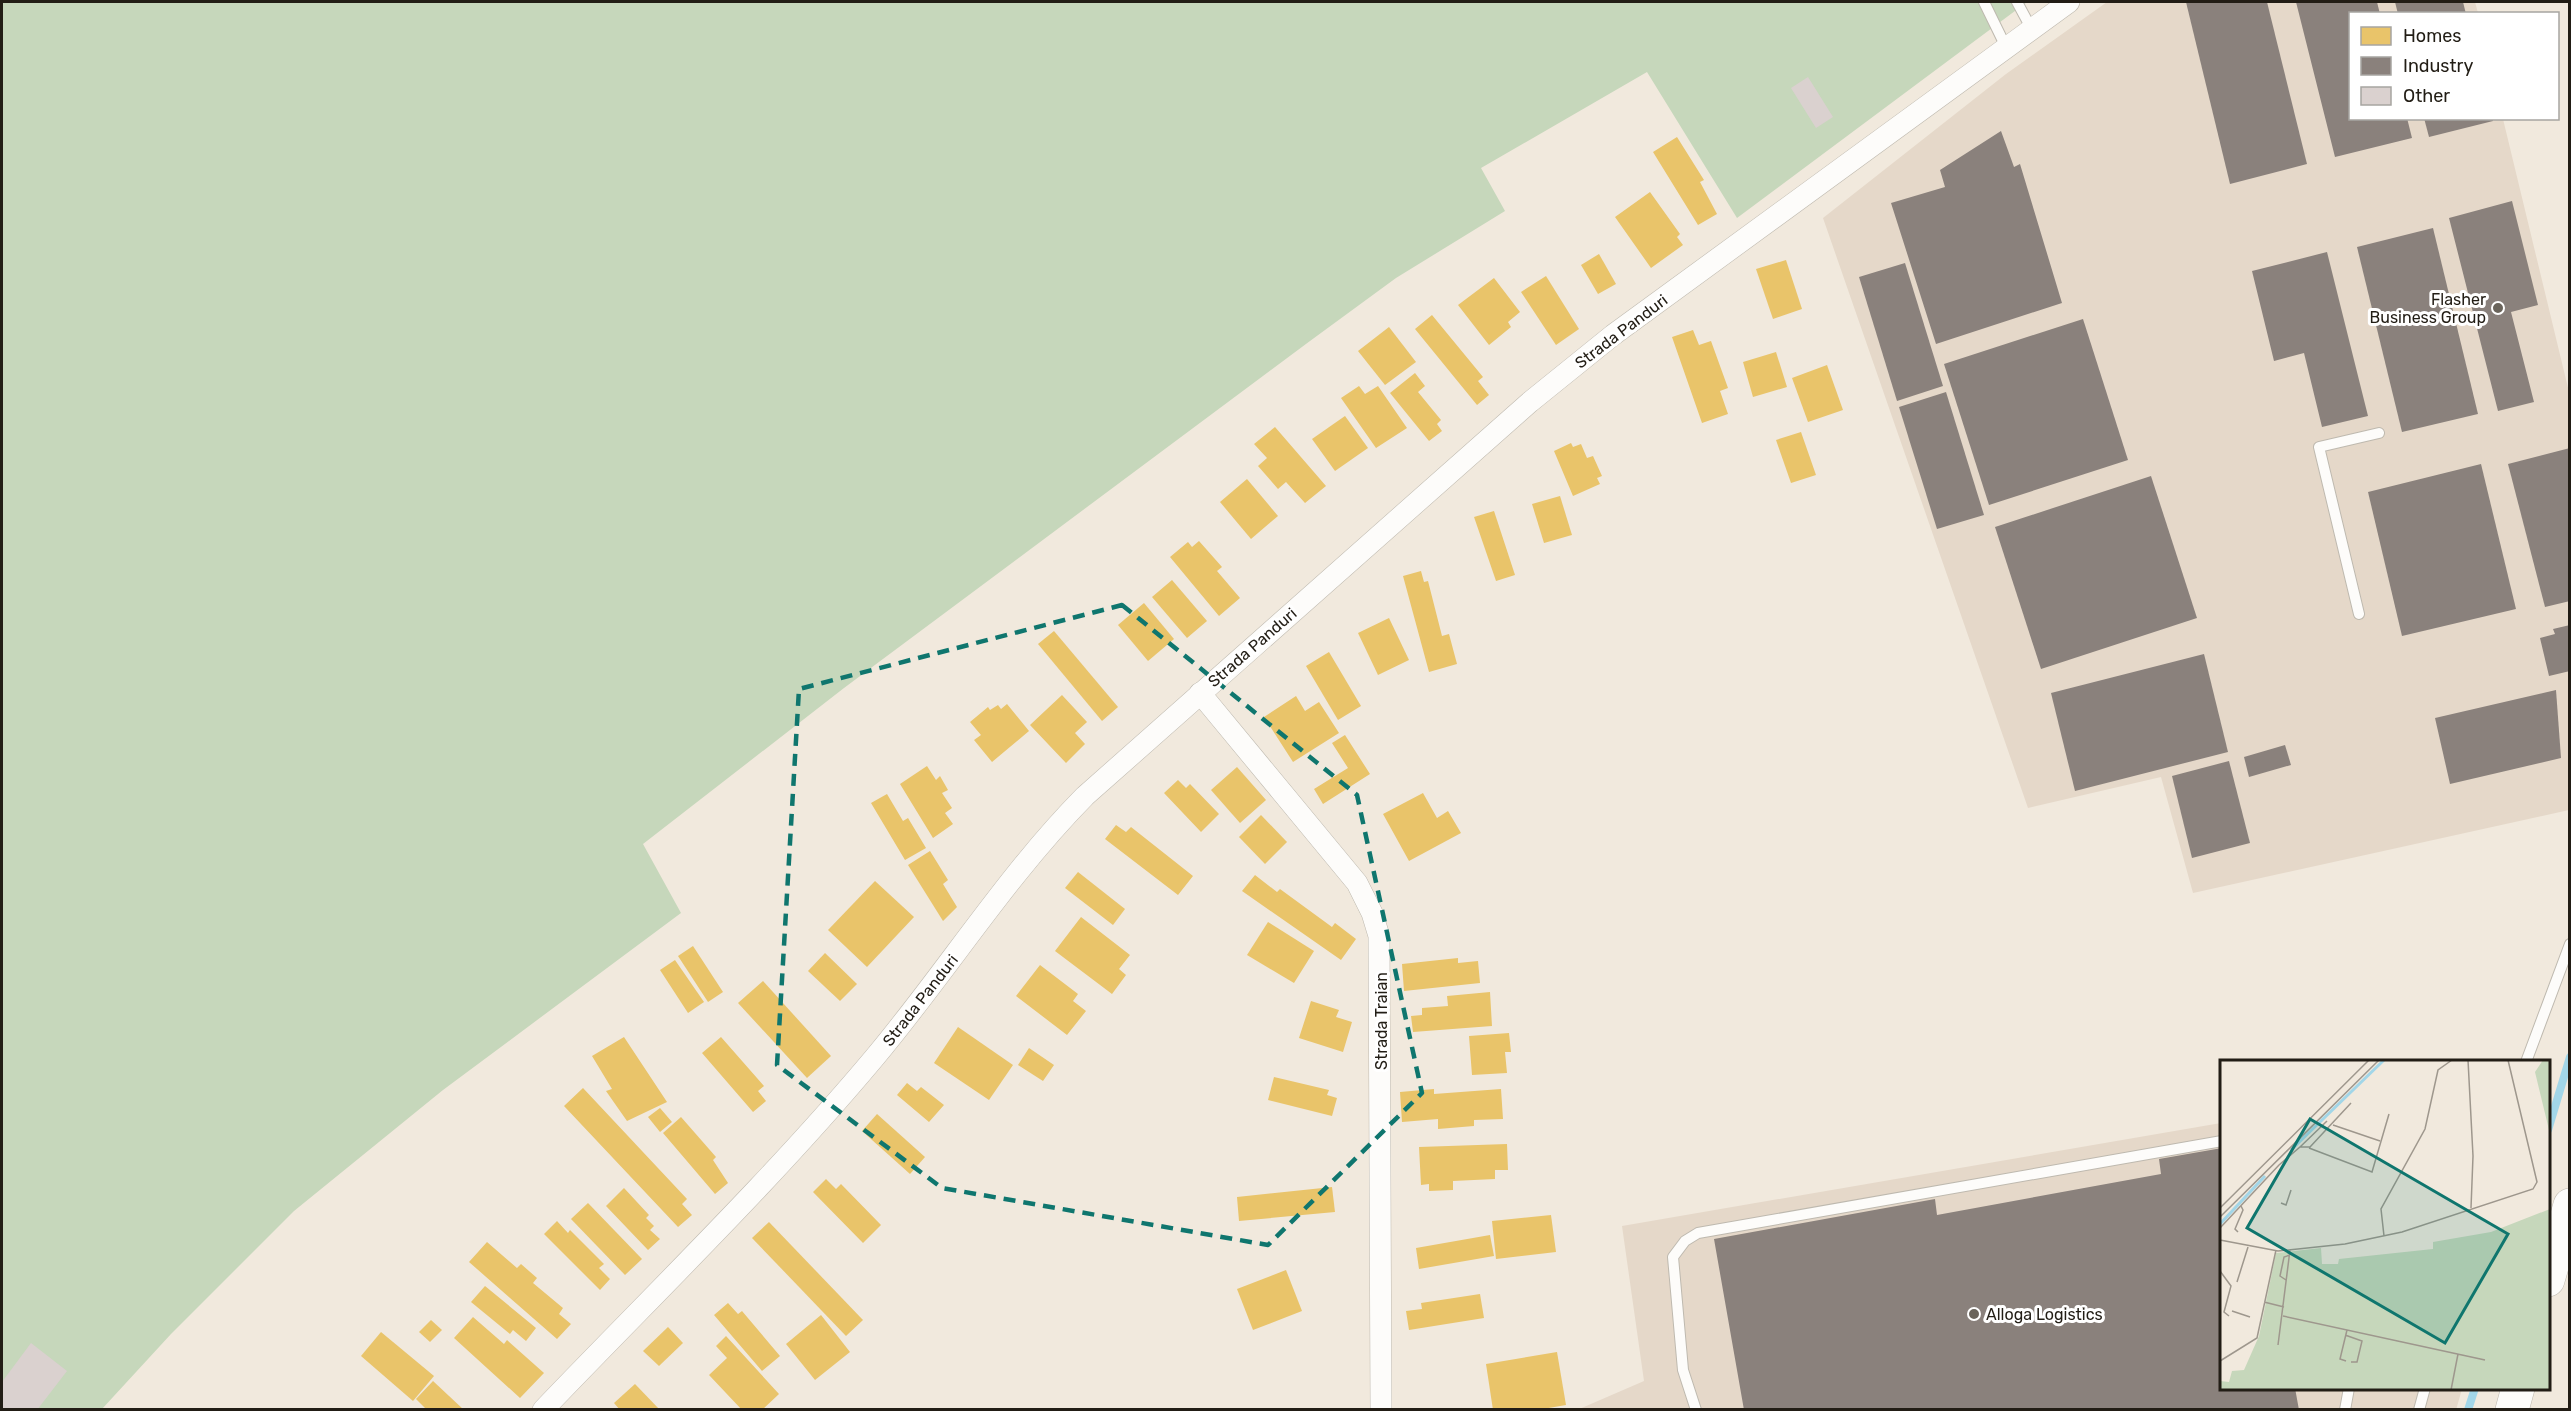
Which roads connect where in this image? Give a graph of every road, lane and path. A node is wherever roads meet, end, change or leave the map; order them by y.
1 (1984, 2) edge
2 (2017, 2) edge
3 (2069, 2) edge
4 (2031, 28) junction
5 (2006, 47) junction
6 (2379, 434) dead end
7 (2359, 614) dead end
8 (1200, 693) junction
9 (2570, 944) edge
10 (2527, 1060) edge
11 (2220, 1141) edge
12 (2570, 1205) edge
13 (2550, 1273) edge
14 (2349, 1390) edge
15 (2425, 1390) edge
16 (2518, 1390) edge
17 (543, 1410) edge
18 (1381, 1410) edge
19 (1696, 1410) edge
20 (2345, 1410) edge
21 (2419, 1410) edge
22 (2512, 1410) edge

1 - 5 lane
2 - 4 lane
3 - 4 street, Strada Panduri
4 - 5 street, Strada Panduri
5 - 8 street, Strada Panduri
6 - 7 lane
8 - 17 street, Strada Panduri
8 - 18 street, Strada Traian
9 - 10 lane
11 - 19 lane
12 - 13 main road
14 - 20 lane
15 - 21 lane
16 - 22 main road

